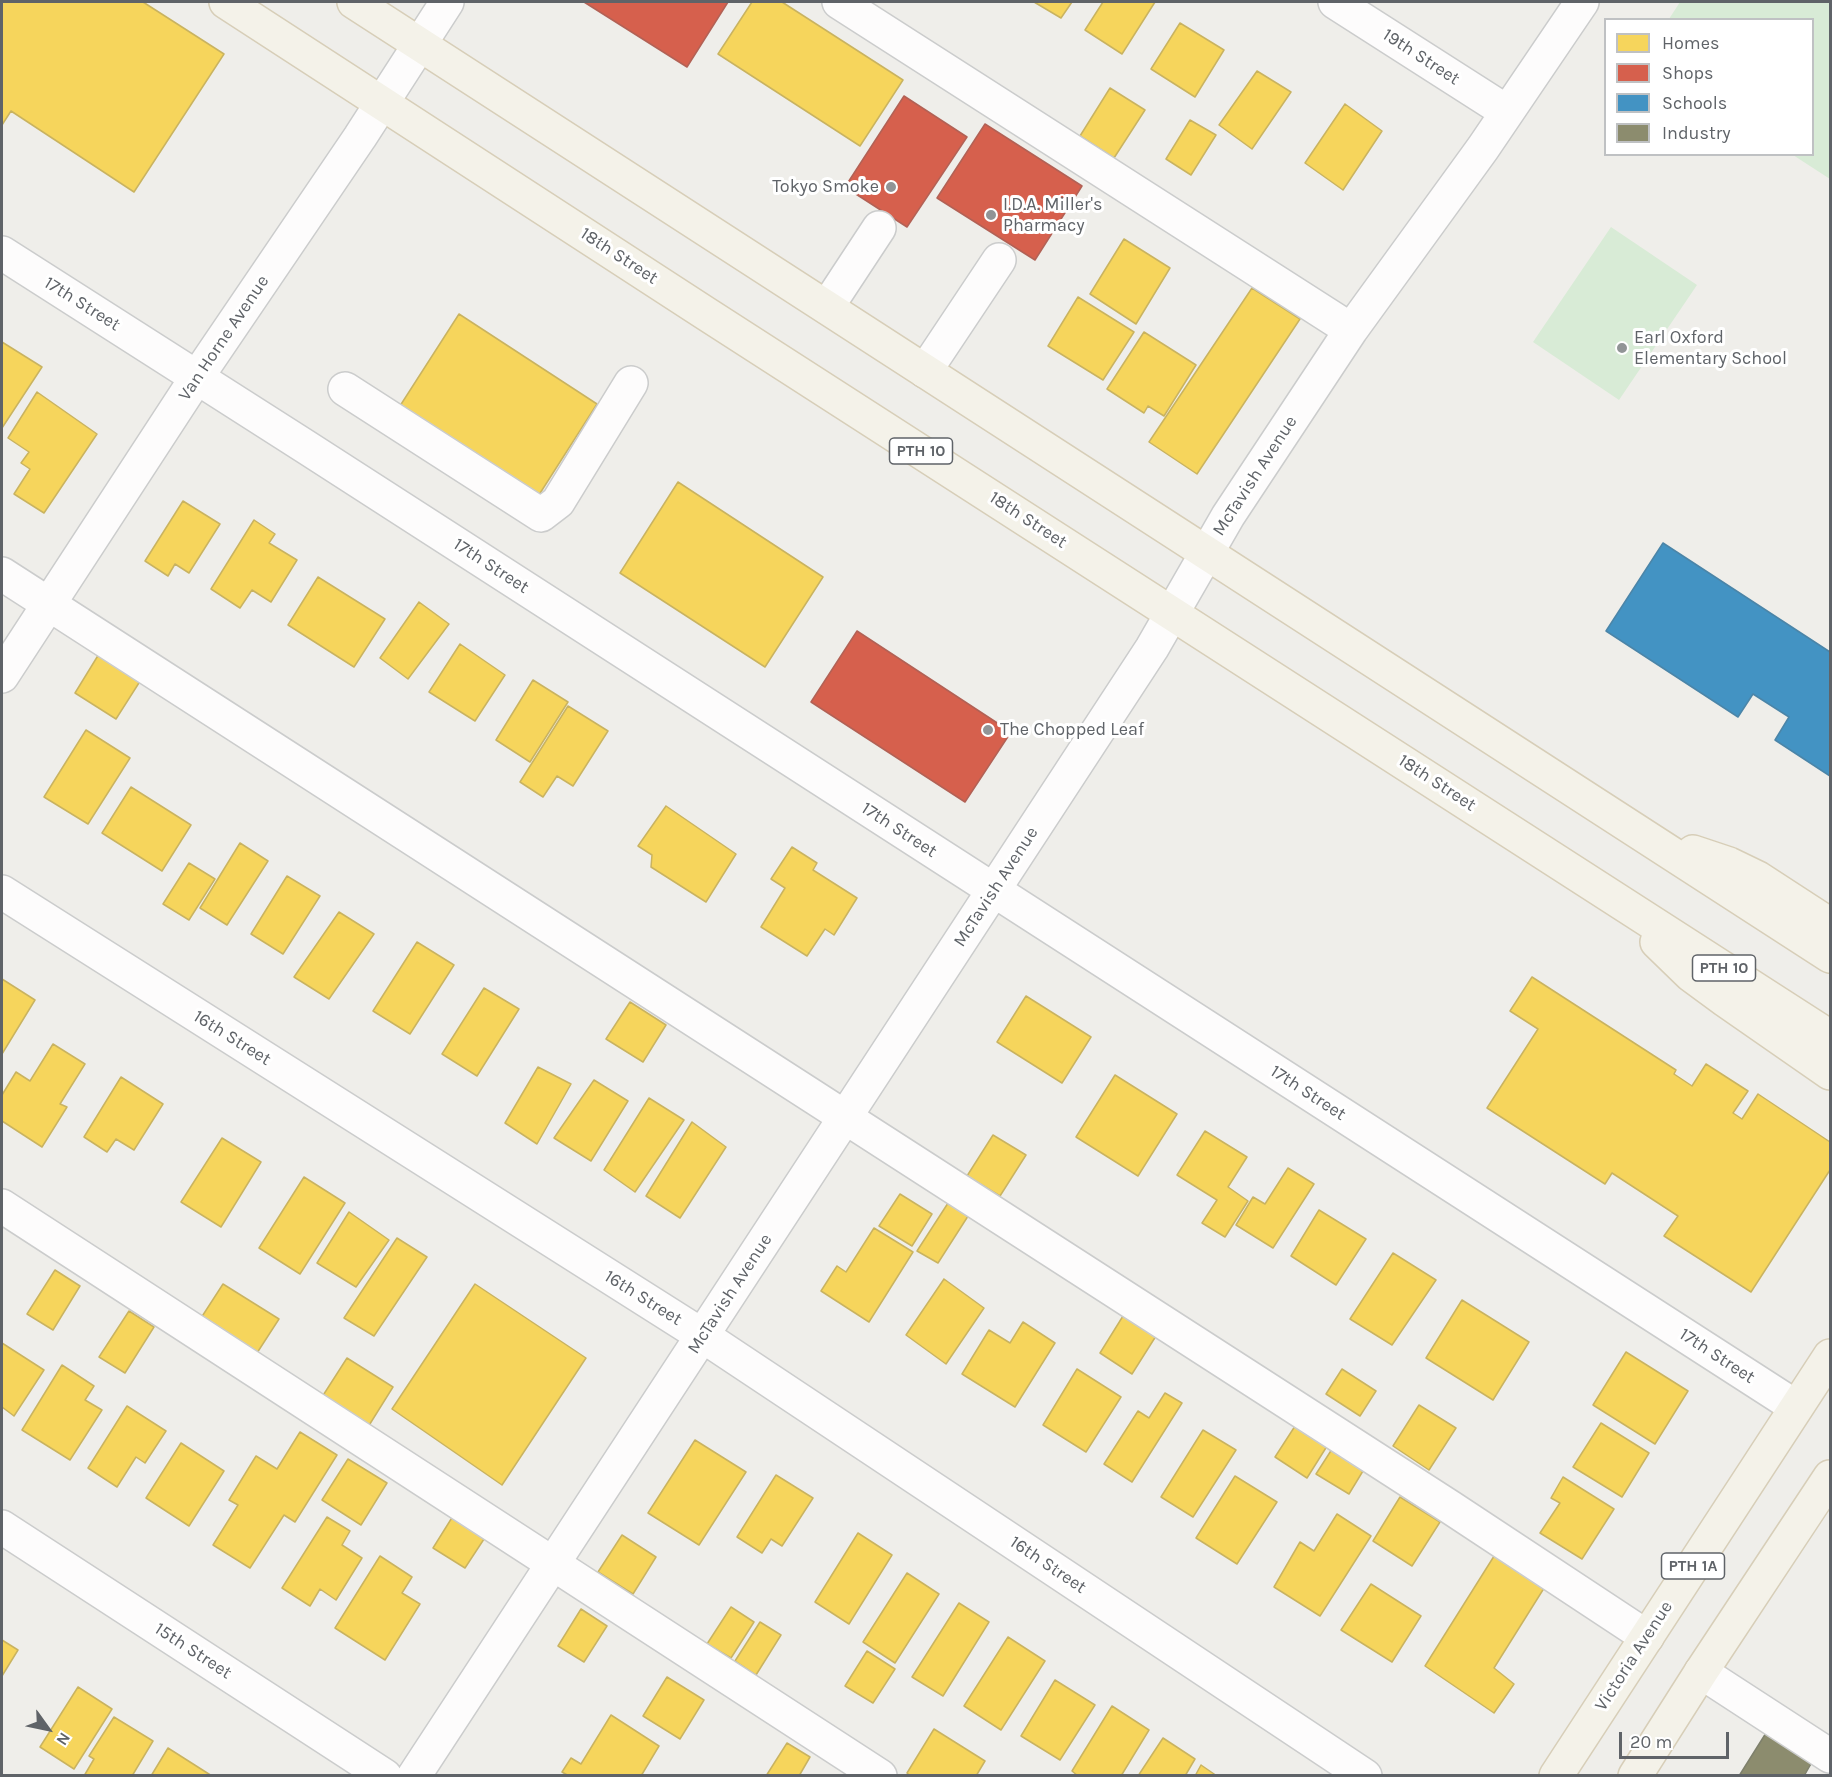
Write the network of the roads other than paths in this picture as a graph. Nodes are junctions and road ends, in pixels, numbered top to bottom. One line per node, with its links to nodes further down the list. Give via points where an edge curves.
1 (226, 2): 8 (main road, 18th Street / PTH 10)
2 (354, 2): 7 (main road)
3 (447, 2): 7 (street, Van Horne Avenue)
4 (839, 2): 14 (street)
5 (1335, 2): 9 (street, 19th Street)
6 (1582, 2): 9 (street, McTavish Avenue)
7 (418, 44): 8 (street, Van Horne Avenue); 13 (main road)
8 (381, 102): 16 (street, Van Horne Avenue); 22 (main road, 18th Street / PTH 10)
9 (1507, 112): 14 (street, McTavish Avenue)
10 (879, 228): 13 (street)
11 (2, 253): 16 (street, 17th Street)
12 (999, 260): 15 (street)
13 (826, 307): 15 (main road)
14 (1352, 330): 19 (street, McTavish Avenue)
15 (925, 371): 19 (main road)
16 (197, 377): 21 (street, Van Horne Avenue); 25 (street, 17th Street)
17 (631, 383): 18 (street, via 558,502 541,515)
18 (345, 389)
19 (1207, 552): 22 (street, McTavish Avenue); 24 (main road)
20 (2, 574): 21 (street)
21 (48, 604): 23 (street, Van Horne Avenue); 32 (street)
22 (1172, 612): 25 (street, McTavish Avenue); 27 (main road, 18th Street / PTH 10)
23 (2, 676)
24 (1655, 843): 28 (main road, via 1729,864); 29 (main road)
25 (994, 891): 32 (street, McTavish Avenue); 36 (street, 17th Street)
26 (2, 892): 34 (street, 16th Street)
27 (1618, 899): 30 (main road, 18th Street / PTH 10); 31 (main road, via 1691,975)
28 (1830, 926)
29 (1830, 956)
30 (1830, 1037)
31 (1830, 1072)
32 (845, 1118): 34 (street, McTavish Avenue); 42 (street)
33 (2, 1206): 41 (street)
34 (703, 1336): 41 (street, McTavish Avenue); 48 (street, 16th Street)
35 (1830, 1356): 36 (main road, Victoria Avenue / PTH 1A)
36 (1796, 1407): 42 (main road, Victoria Avenue / PTH 1A)
37 (1830, 1477): 40 (main road)
38 (1830, 1490): 40 (main road)
39 (2, 1527): 45 (street, 15th Street)
40 (1797, 1528): 43 (main road)
41 (553, 1563): 46 (street, McTavish Avenue); 47 (street)
42 (1647, 1637): 49 (main road, Victoria Avenue / PTH 1A)
43 (1701, 1672): 44 (street); 50 (main road)
44 (1830, 1756)
45 (385, 1776)
46 (414, 1776)
47 (880, 1776)
48 (1365, 1776)
49 (1556, 1776)
50 (1635, 1776)

